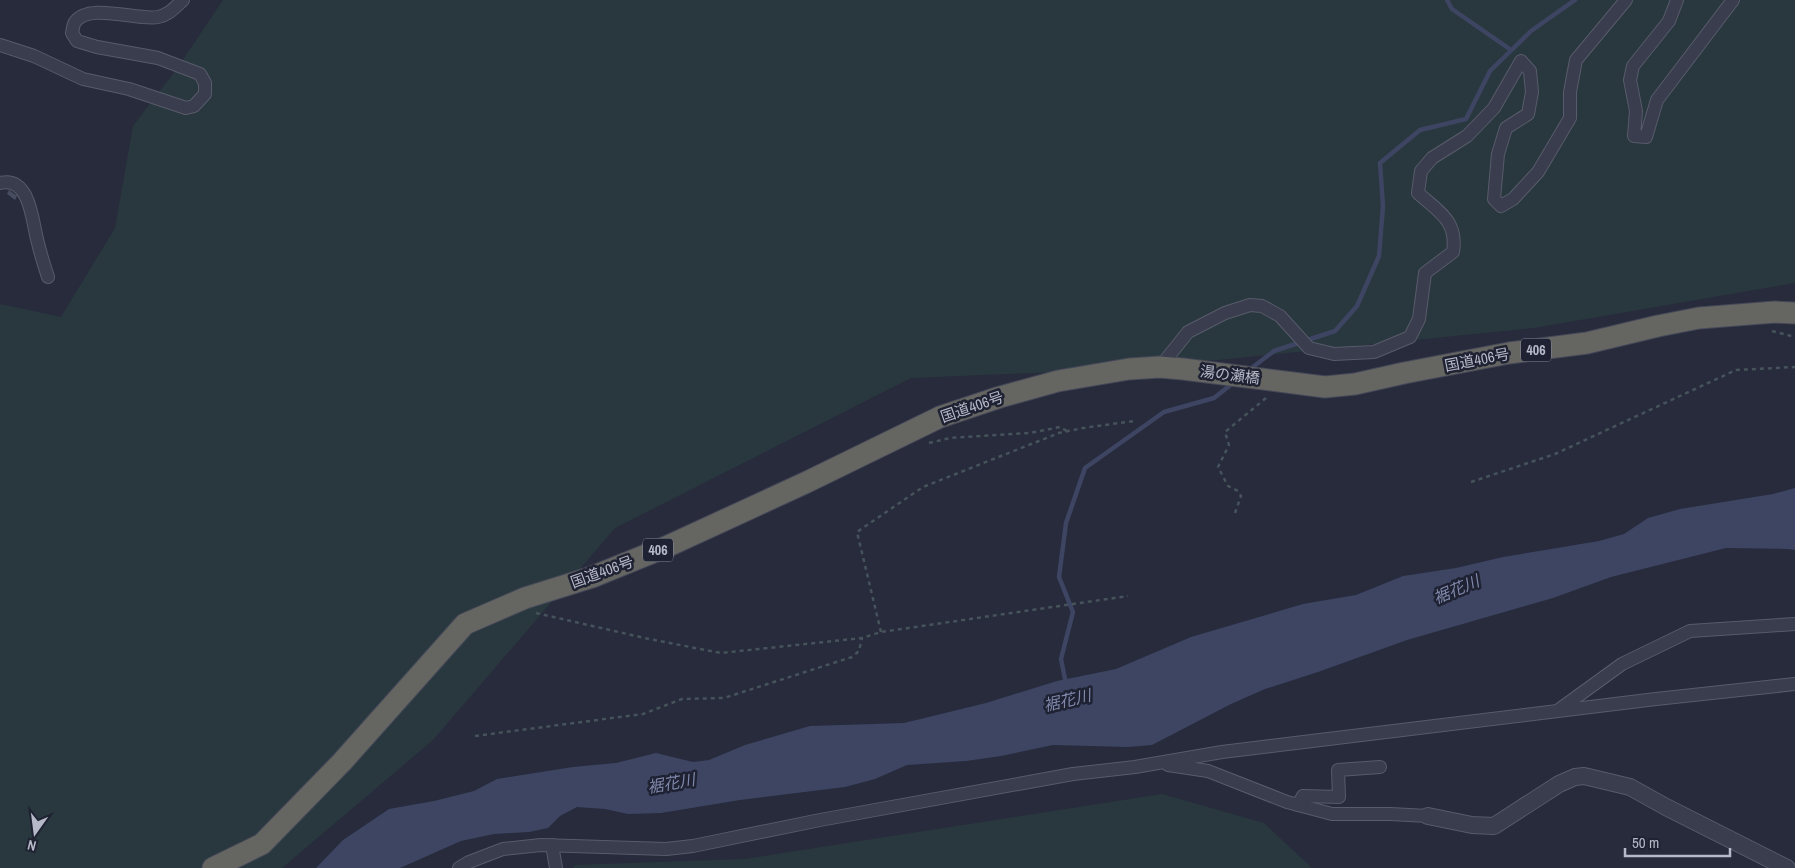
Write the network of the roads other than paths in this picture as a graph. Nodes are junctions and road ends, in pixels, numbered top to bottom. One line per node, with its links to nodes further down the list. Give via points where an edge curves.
1 (183, 0): 5 (street, via 169,13 156,18 97,12 80,17 74,23 72,33 77,41 158,58 200,74 205,83 205,94 194,106 186,108 129,89 83,79 34,56)
2 (1626, 0): 9 (street, via 1576,60 1570,92 1570,118 1538,172 1513,199 1501,206 1494,200 1498,154 1506,128 1528,114 1532,92 1530,70 1521,61 1494,108 1467,136 1432,158 1421,171 1418,193 1448,220 1455,238 1453,252 1425,272 1419,319 1410,337 1374,352 1334,354 1309,348 1280,316 1262,306 1250,305 1225,313 1188,332)
3 (1677, 0): 4 (street, via 1669,21 1633,66 1630,80 1636,111 1634,136 1646,137 1657,100)
4 (1733, 0)
5 (0, 45)
6 (0, 183): 7 (street, via 21,189 29,203)
7 (48, 277)
8 (1795, 314): 11 (highway, 国道406号 / 406, via 1775,312 1699,318 1587,343 1509,353 1355,384)
9 (1160, 367): 10 (highway, 国道406号 / 406); 21 (highway, 国道406号 / 406, via 1128,368 1058,381 940,418 666,547 592,577 525,598 465,624 342,762 262,844)
10 (1183, 369): 11 (highway, 湯の瀬橋 / 406)
11 (1276, 389)
12 (1795, 624): 14 (street, via 1690,631 1622,664)
13 (1795, 684): 14 (street)
14 (1558, 711): 15 (street, via 1245,749)
15 (1158, 763): 17 (street, via 1208,771); 19 (street, via 1073,774 693,846 666,849)
16 (1380, 767): 17 (street, via 1338,770 1339,797 1302,796)
17 (1298, 805): 18 (street, via 1332,814)
18 (1428, 816): 23 (street, via 1494,826 1559,784 1575,776 1584,776 1630,787)
19 (552, 846): 20 (street, via 503,849); 22 (street)
20 (467, 866)
21 (213, 868)
22 (556, 868)
23 (1787, 868)

